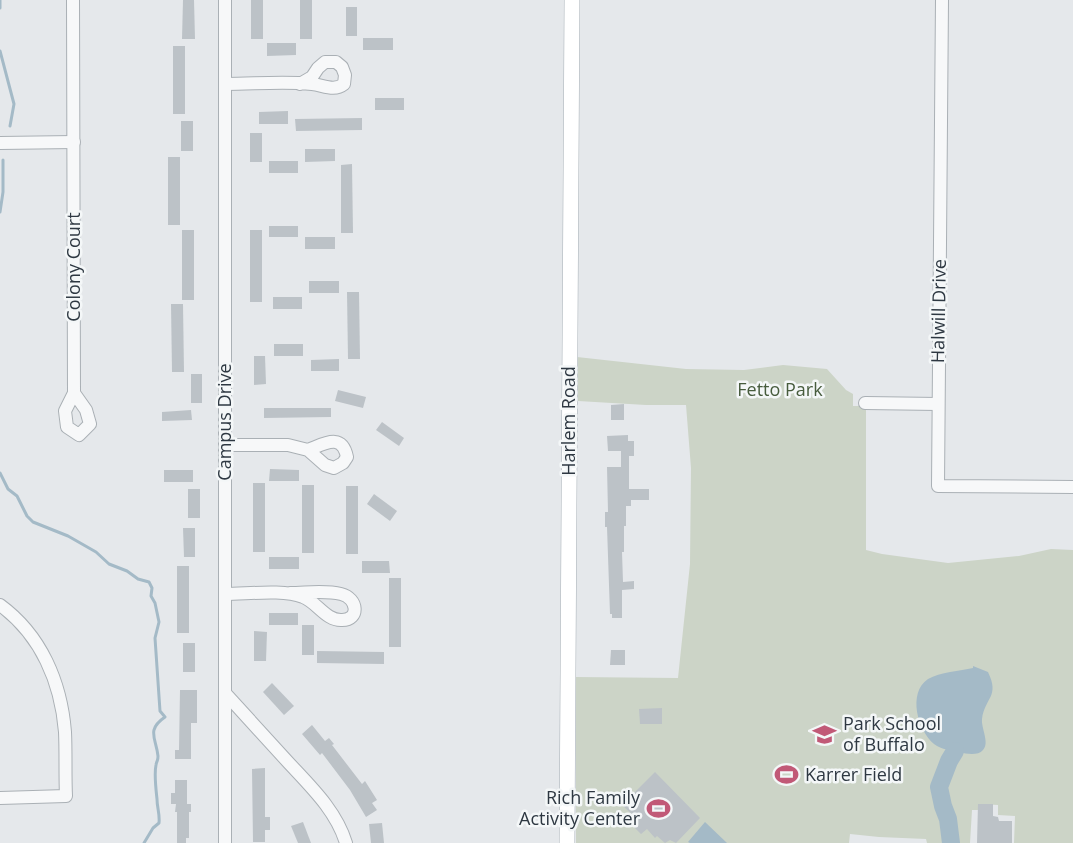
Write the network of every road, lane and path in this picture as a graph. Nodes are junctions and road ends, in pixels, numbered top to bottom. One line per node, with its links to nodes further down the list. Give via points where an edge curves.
1 (73, 0): 7 (street, Colony Court)
2 (225, 0): 5 (street, Campus Drive)
3 (572, 0): 22 (main road, Harlem Road)
4 (942, 0): 11 (street, Halwill Drive)
5 (226, 84): 6 (street); 12 (street, Campus Drive)
6 (300, 84)
7 (74, 142): 8 (street); 9 (street, Colony Court)
8 (0, 143)
9 (74, 393)
10 (865, 403): 11 (street)
11 (939, 404): 14 (street, Halwill Drive, via 938,486)
12 (225, 445): 13 (street, via 288,445); 16 (street, Campus Drive)
13 (308, 450)
14 (1073, 487)
15 (290, 593): 15 (street, via 306,598 337,620 345,621 354,614 354,602 341,594); 16 (street)
16 (225, 594): 18 (street, Campus Drive)
17 (0, 604): 19 (street, via 41,649 58,687 65,733 66,796)
18 (225, 693): 20 (street, Campus Drive); 21 (street, via 318,795 342,829)
19 (0, 798)
20 (225, 843)
21 (346, 843)
22 (567, 843)

